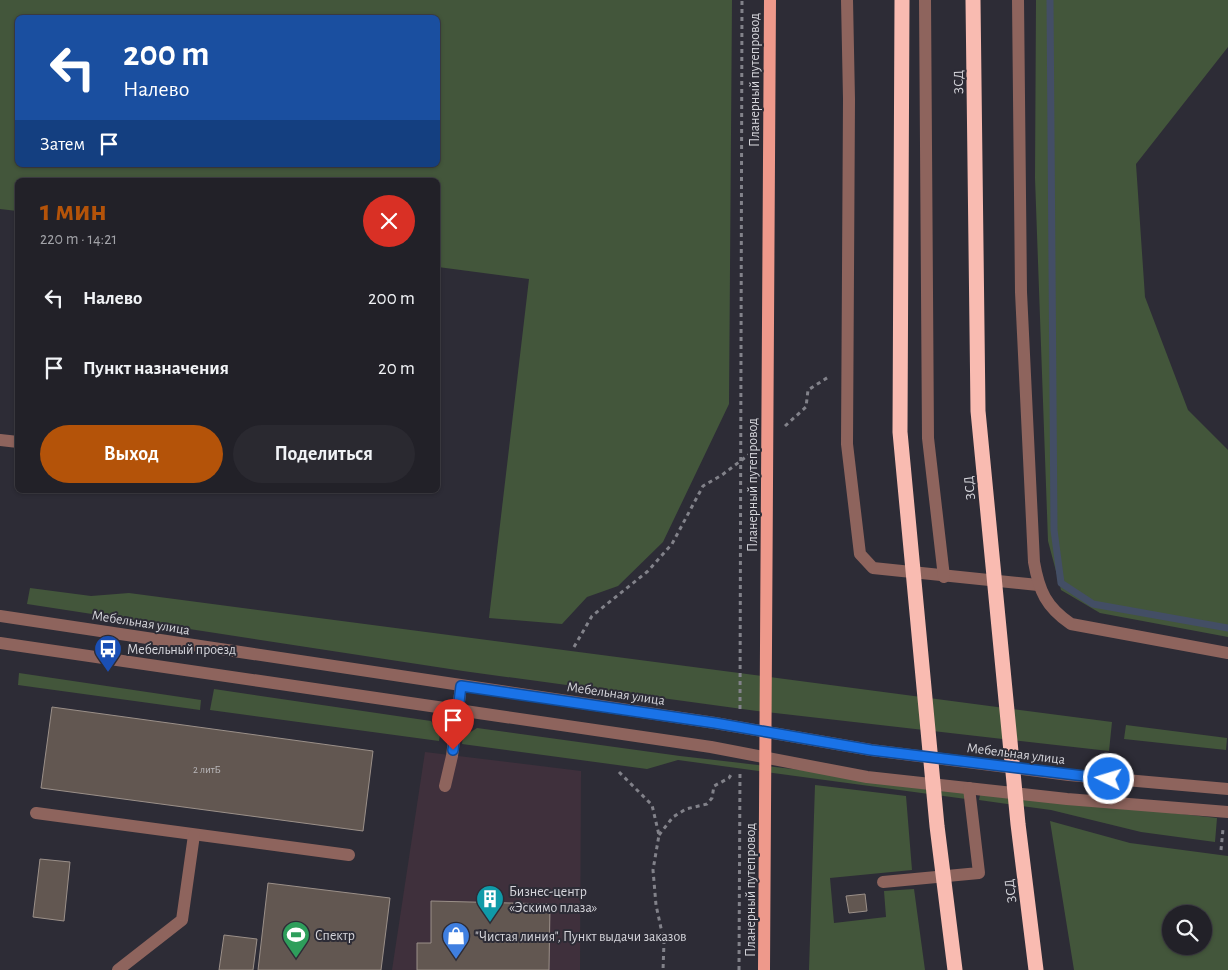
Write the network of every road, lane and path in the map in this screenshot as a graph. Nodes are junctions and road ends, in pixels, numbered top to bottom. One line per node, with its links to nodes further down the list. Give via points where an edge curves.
1 (742, 0): 21 (path)
2 (770, 0): 38 (main road, Планерный путепровод)
3 (847, 0): 8 (street, via 850,99)
4 (902, 0): 39 (highway, via 900,432 937,826)
5 (925, 0): 13 (street, via 928,438)
6 (973, 0): 40 (highway, ЗСД, via 978,411 1018,824)
7 (1018, 0): 14 (street, via 1021,292 1034,562)
8 (848, 355): 9 (path, via 841,367 808,390 806,406); 13 (street, via 847,444 860,554 873,568)
9 (781, 429)
10 (0, 440): 11 (street)
11 (15, 442)
12 (752, 452): 17 (path, via 703,486 672,544 648,571 592,616)
13 (944, 577): 14 (street)
14 (1038, 585): 18 (street, via 1054,612 1071,624)
15 (0, 616): 19 (street, Мебельная улица)
16 (0, 643): 20 (street)
17 (574, 647)
18 (1228, 653)
19 (461, 686): 20 (street); 27 (street, Мебельная улица, via 715,723 871,750 1069,775)
20 (458, 710): 25 (street); 26 (street, via 711,747 866,776)
21 (740, 719)
22 (740, 768): 35 (path)
23 (619, 772): 31 (path, via 652,805)
24 (732, 773): 31 (path, via 714,786 707,804 686,809 673,817)
25 (445, 786)
26 (970, 788): 29 (street); 34 (street, via 979,872)
27 (1228, 789)
28 (36, 814): 30 (street)
29 (1226, 817): 32 (path)
30 (194, 835): 33 (street); 36 (street, via 182,920)
31 (659, 836): 37 (path, via 653,870 664,942)
32 (1221, 850)
33 (349, 855)
34 (883, 882)
35 (739, 969)
36 (118, 970)
37 (663, 970)
38 (764, 970)
39 (955, 970)
40 (1036, 970)

